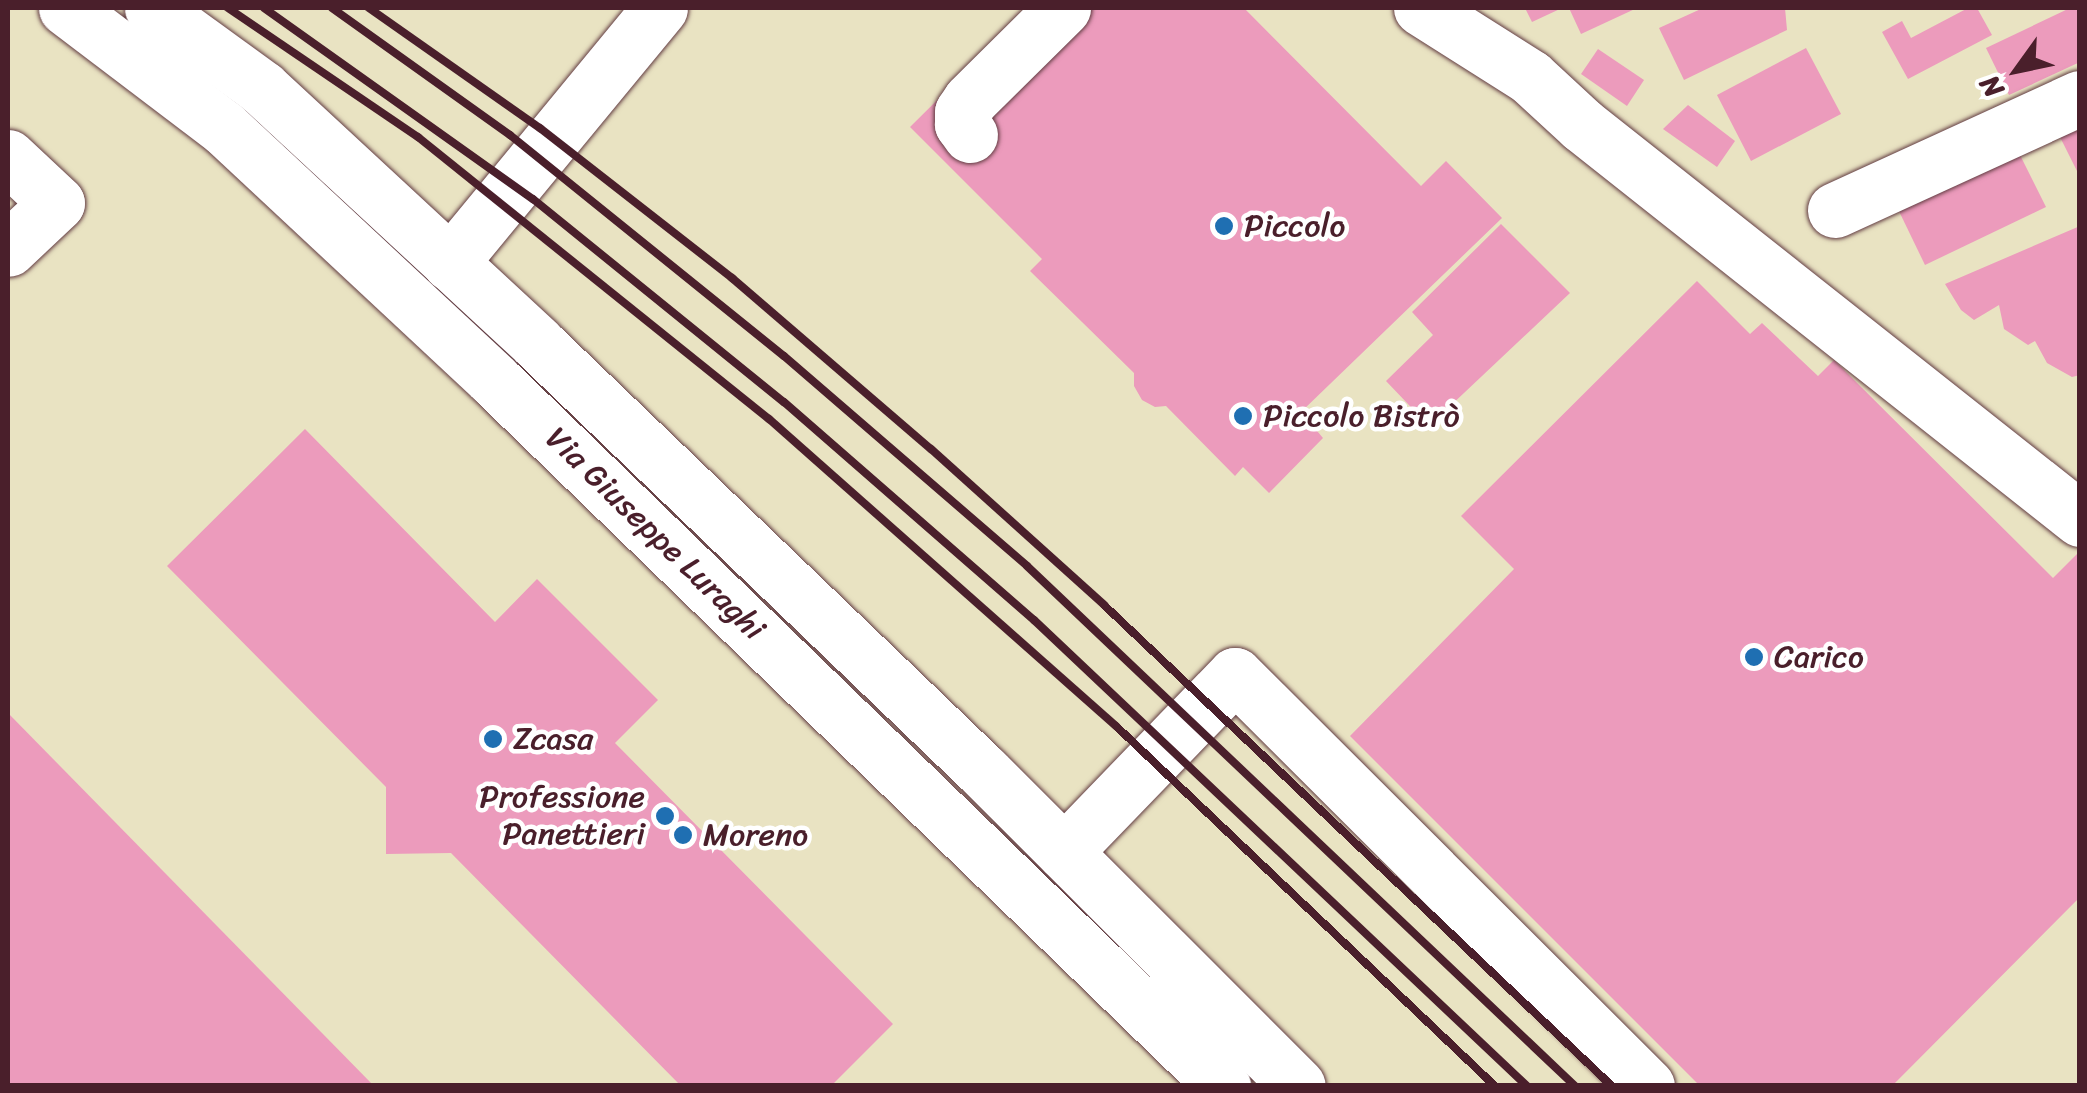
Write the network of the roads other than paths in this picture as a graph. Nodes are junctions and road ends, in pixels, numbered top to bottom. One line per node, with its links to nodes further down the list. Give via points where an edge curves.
1 (66, 8): 14 (street, Via Giuseppe Luraghi, via 224,128)
2 (152, 8): 11 (street, Via Giuseppe Luraghi, via 262,88)
3 (660, 8): 11 (street)
4 (1064, 8): 7 (street, via 970,100 962,112)
5 (1420, 8): 12 (street, via 1530,77)
6 (2080, 98): 9 (street)
7 (970, 135)
8 (8, 157): 10 (street, via 56,203)
9 (1836, 210)
10 (8, 249)
11 (450, 263): 13 (street, Via Giuseppe Luraghi)
12 (2080, 519)
13 (1064, 852): 15 (street, Via Giuseppe Luraghi); 16 (street, via 1236,675)
14 (1223, 1086)
15 (1298, 1086)
16 (1647, 1086)

